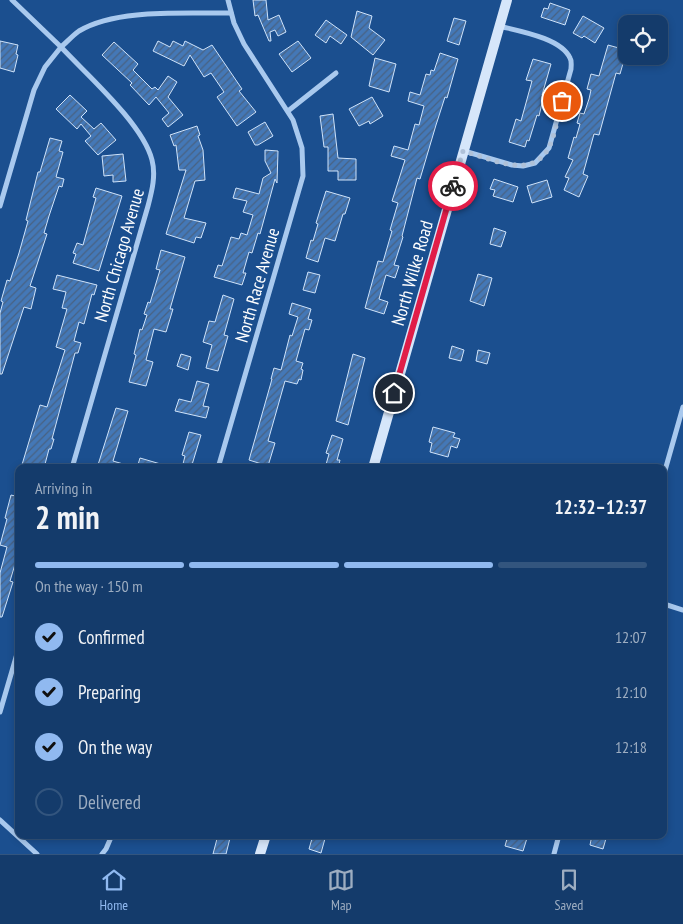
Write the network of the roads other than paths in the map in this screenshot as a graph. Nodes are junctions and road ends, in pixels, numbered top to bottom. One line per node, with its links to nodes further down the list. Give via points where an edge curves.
1 (12, 0): 6 (street, North Chicago Avenue)
2 (228, 0): 4 (street)
3 (506, 0): 5 (street, North Wilke Road)
4 (231, 13): 6 (street, via 129,15 80,30); 8 (street, North Race Avenue, via 244,44)
5 (499, 26): 9 (street, North Wilke Road); 9 (street, via 555,43 571,59 571,70 549,148 535,163 523,166)
6 (61, 47): 10 (street, via 45,67 34,90); 12 (street, North Chicago Avenue, via 130,120 145,143 153,170 148,206)
7 (336, 73): 8 (street)
8 (288, 111): 13 (street, North Race Avenue, via 299,138 303,176)
9 (463, 151): 14 (street, North Wilke Road)
10 (0, 206)
11 (683, 407): 15 (street)
12 (73, 464)
13 (219, 464)
14 (374, 464)
15 (667, 464)
16 (667, 605): 17 (street)
17 (683, 610)
18 (15, 659): 19 (street)
19 (2, 696): 20 (street)
20 (0, 712)
21 (0, 820): 22 (street)
22 (15, 834)
23 (21, 839): 27 (street)
24 (110, 839): 28 (street)
25 (265, 839): 29 (street)
26 (558, 839): 30 (street)
27 (37, 854)
28 (102, 854)
29 (260, 854)
30 (554, 854)

